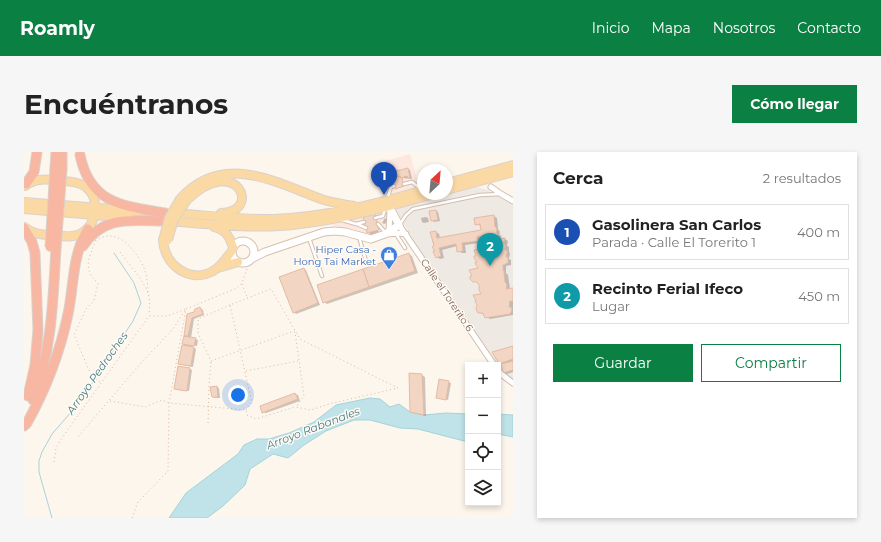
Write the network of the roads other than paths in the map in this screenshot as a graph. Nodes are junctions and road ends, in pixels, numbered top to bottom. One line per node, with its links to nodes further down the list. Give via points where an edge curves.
1 (37, 152): 12 (highway, via 34,172)
2 (56, 152): 6 (highway)
3 (62, 152): 6 (highway)
4 (80, 153): 16 (highway, via 81,172); 29 (highway, via 86,174 104,196 122,205)
5 (513, 165): 9 (main road)
6 (58, 168): 44 (highway, bridge)
7 (513, 172): 10 (main road)
8 (513, 176): 10 (main road)
9 (453, 182)
10 (491, 183): 15 (main road); 18 (street)
11 (404, 184): 14 (lane, via 412,182)
12 (25, 186): 16 (main road, via 47,179 75,182)
13 (394, 186): 23 (lane, via 391,187)
14 (417, 186)
15 (453, 189)
16 (89, 192): 26 (main road, via 103,204); 27 (main road)
17 (417, 193): 23 (main road)
18 (501, 194): 21 (street); 35 (lane, via 480,195 413,209)
19 (417, 198): 23 (main road)
20 (184, 200): 24 (main road, via 192,188 203,180 217,174 247,172 324,200); 32 (main road, via 218,181 229,181 236,185 242,198 238,207 232,212 218,213); 53 (main road, bridge, via 165,240 168,256 179,270 191,275 206,274)
21 (513, 201)
22 (24, 202): 27 (main road)
23 (388, 205): 24 (main road); 28 (lane); 30 (main road); 35 (street); 39 (street)
24 (357, 207): 32 (main road, via 328,214 273,219)
25 (24, 209): 27 (main road)
26 (123, 210): 27 (main road); 29 (main road)
27 (95, 211): 29 (main road); 37 (main road)
28 (383, 216): 31 (lane); 39 (lane, via 377,224)
29 (163, 217): 32 (main road); 49 (highway, via 108,224 91,235)
30 (336, 218): 32 (main road, via 277,226); 34 (lane)
31 (376, 218)
32 (205, 220): 46 (main road, via 225,231)
33 (364, 222): 34 (lane)
34 (356, 224): 38 (lane)
35 (399, 225): 39 (street); 40 (street, Calle el Torerito 6)
36 (24, 227): 37 (main road, via 38,234 66,236 79,234); 50 (highway, via 32,242)
37 (88, 228): 49 (highway, via 80,242)
38 (366, 228)
39 (391, 233): 40 (street); 41 (street, via 371,239); 45 (lane)
40 (406, 234): 55 (street, Calle el Torerito 6)
41 (358, 235): 43 (street, via 335,231); 51 (lane)
42 (24, 237): 50 (highway)
43 (308, 237): 48 (street); 54 (lane)
44 (53, 247): 58 (highway, via 44,336 36,373); 59 (highway, via 53,312 49,343 37,390)
45 (405, 248)
46 (233, 249): 47 (street, via 238,242 245,241); 52 (street, via 233,257); 53 (main road)
47 (254, 249): 48 (street); 52 (street)
48 (265, 252): 52 (street)
49 (77, 257): 60 (highway, via 70,305 58,353 42,395)
50 (35, 260): 58 (highway, via 37,345)
51 (366, 261)
52 (246, 263): 53 (main road)
53 (217, 268)
54 (322, 276)
55 (492, 362)
56 (501, 374): 57 (street)
57 (513, 383)
58 (26, 400)
59 (24, 422)
60 (24, 426)

